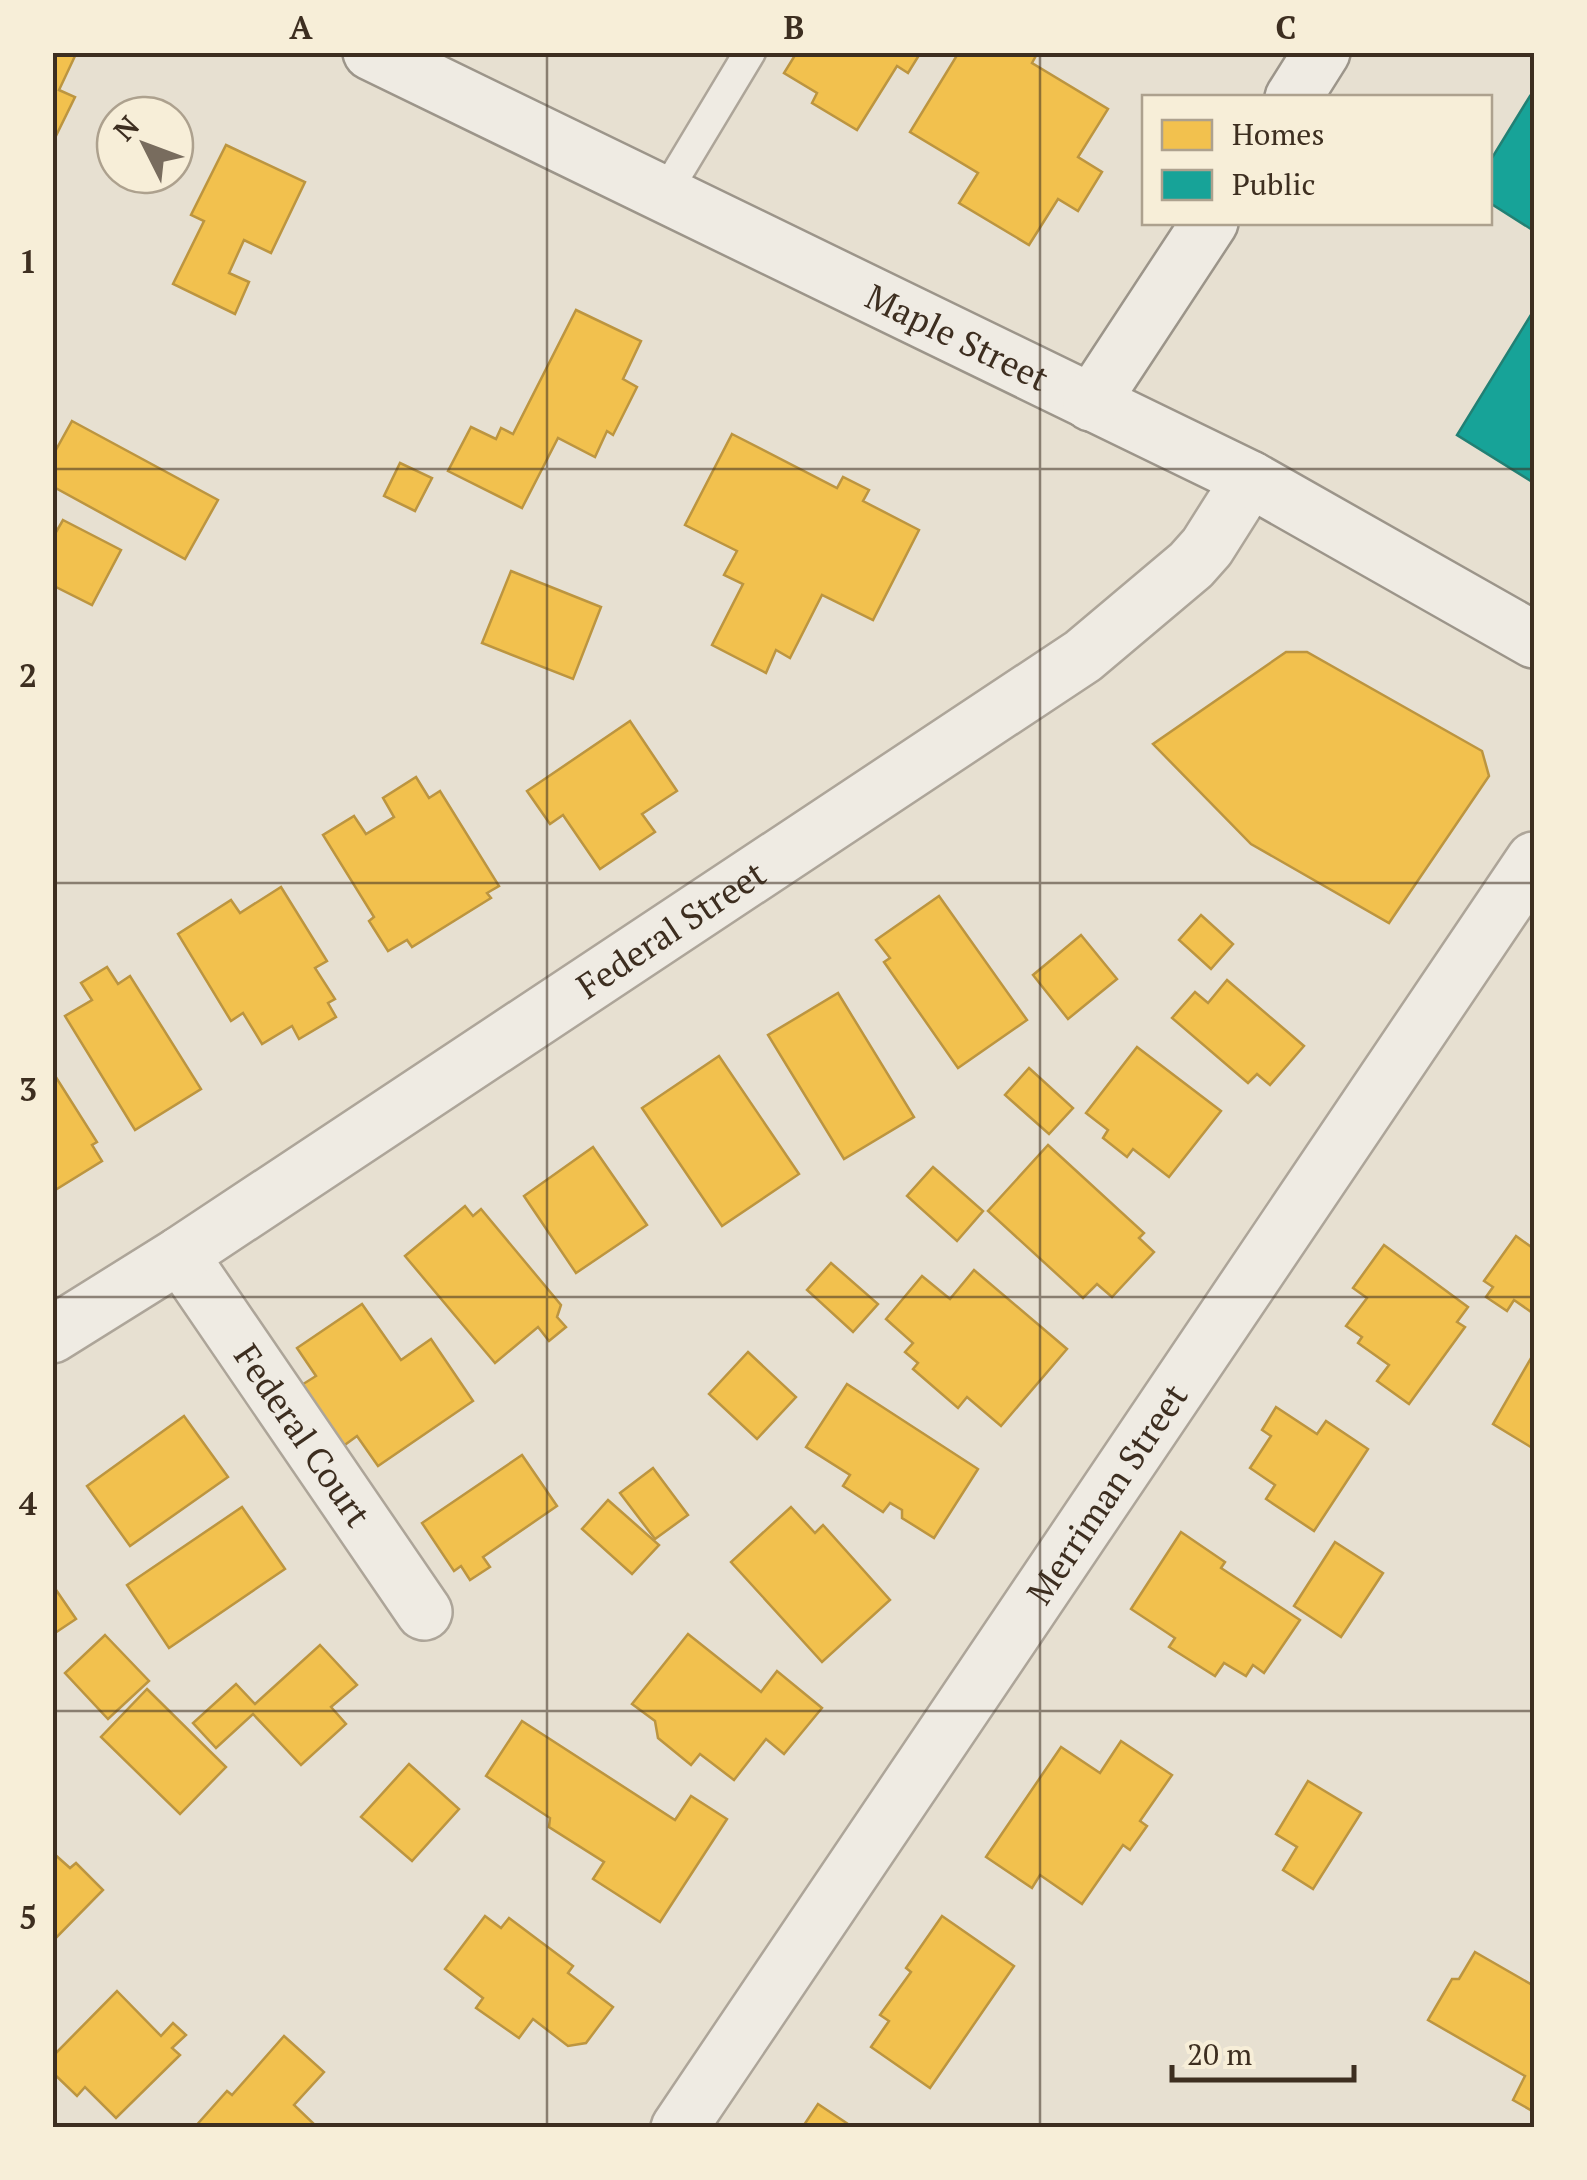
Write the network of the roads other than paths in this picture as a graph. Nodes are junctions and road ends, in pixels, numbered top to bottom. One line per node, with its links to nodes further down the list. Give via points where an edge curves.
1 (371, 52): 5 (street, Maple Street)
2 (750, 52): 5 (lane)
3 (1322, 52): 4 (street)
4 (1295, 95)
5 (664, 195): 7 (street, Maple Street)
6 (1208, 225): 7 (street)
7 (1091, 402): 8 (street, Maple Street)
8 (1250, 479): 9 (street, Maple Street); 11 (street, Federal Street, via 1191,564 1083,656)
9 (1534, 640)
10 (1534, 860): 14 (street, Merriman Street)
11 (180, 1255): 12 (street, Federal Street); 13 (street, Federal Court)
12 (52, 1335)
13 (424, 1612)
14 (679, 2128)

